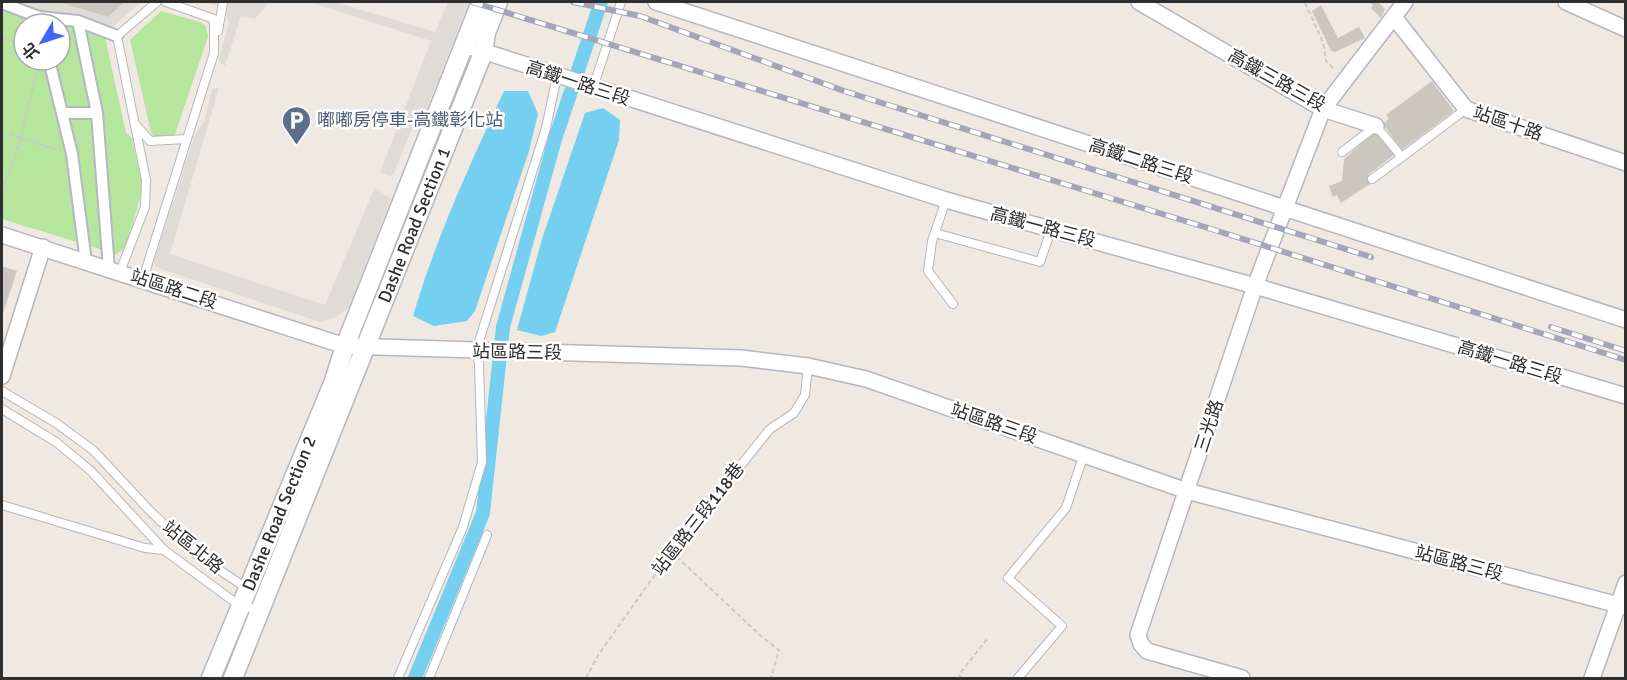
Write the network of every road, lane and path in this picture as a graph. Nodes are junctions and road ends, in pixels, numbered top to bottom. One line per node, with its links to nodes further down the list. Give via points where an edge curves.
1 (157, 2): 18 (lane)
2 (166, 2): 20 (lane, via 214,19)
3 (223, 2): 20 (lane)
4 (481, 2): 19 (street, Dashe Road Section 1)
5 (498, 2): 21 (street, Dashe Road Section 1)
6 (621, 2): 26 (lane)
7 (656, 2): 43 (street, 高鐵二路三段)
8 (1139, 2): 27 (street, 高鐵三路三段)
9 (1405, 2): 14 (street, 三光路)
10 (1569, 2): 17 (street)
11 (2, 3): 13 (street)
12 (1305, 3): 25 (path, via 1323,42 1326,61)
13 (21, 12)
14 (1394, 18): 25 (street, 三光路); 28 (street, 站區十路)
15 (72, 21): 16 (street)
16 (78, 21): 18 (street); 30 (street)
17 (1626, 29)
18 (117, 36): 31 (lane)
19 (464, 45): 21 (street, 高鐵一路三段); 54 (street, Dashe Road Section 1)
20 (214, 53): 35 (lane)
21 (483, 53): 24 (street, 高鐵一路三段); 55 (street, Dashe Road Section 1)
22 (37, 72): 34 (path)
23 (52, 72): 29 (street)
24 (557, 76): 26 (street, 高鐵一路三段); 56 (lane, via 546,128)
25 (1346, 80): 27 (street, 三光路)
26 (593, 88): 42 (street, 高鐵一路三段)
27 (1323, 109): 32 (street, 高鐵三路三段); 43 (street, 三光路)
28 (1467, 109): 38 (lane); 39 (street, 站區十路)
29 (62, 113): 30 (street); 37 (street)
30 (97, 113): 49 (street)
31 (135, 123): 35 (lane, via 150,141); 49 (lane, via 146,180 145,207)
32 (1376, 126): 36 (lane); 38 (lane)
33 (2, 132): 34 (path)
34 (21, 139): 37 (path); 41 (path)
35 (185, 139): 50 (lane)
36 (1342, 152)
37 (72, 154): 48 (street)
38 (1402, 157): 40 (lane)
39 (1626, 163)
40 (1372, 179)
41 (2, 192)
42 (946, 200): 44 (street, 高鐵一路三段); 45 (lane)
43 (1283, 208): 51 (street, 三光路); 53 (street, 高鐵二路三段)
44 (1051, 230): 45 (lane, via 1040,262); 51 (street, 高鐵一路三段)
45 (935, 233): 52 (lane, via 928,271)
46 (2, 235): 47 (street, 站區路二段)
47 (43, 247): 48 (street, 站區路二段); 58 (street)
48 (86, 262): 49 (street, 站區路二段)
49 (114, 271): 50 (street, 站區路二段)
50 (143, 279): 54 (street, 站區路二段)
51 (1255, 286): 60 (street, 高鐵一路三段); 63 (street, 三光路)
52 (953, 304)
53 (1626, 320)
54 (345, 346): 55 (street, 站區路三段); 69 (street, Dashe Road Section 2)
55 (365, 348): 56 (street, 站區路三段); 72 (street, Dashe Road Section 2)
56 (476, 351): 57 (street, 站區路三段, via 741,358); 76 (lane, via 482,462 463,527)
57 (808, 366): 62 (street, 站區路三段, via 866,379); 67 (lane, 站區路三段118巷, via 806,395 794,413 770,429)
58 (2, 376)
59 (2, 391): 69 (lane, 站區北路, via 93,450 197,555)
60 (1626, 396)
61 (2, 409): 66 (lane, 站區北路, via 56,442 91,471)
62 (1084, 454): 63 (street, 站區路三段); 81 (lane, via 1066,508 1008,579 1062,626)
63 (1187, 491): 71 (street, 站區路三段); 82 (street, 三光路, via 1138,635 1140,644 1147,651)
64 (2, 505): 66 (lane, via 145,548)
65 (487, 535): 77 (lane)
66 (164, 550): 70 (lane, 站區北路)
67 (671, 552): 78 (path, 站區路三段118巷); 79 (path, via 779,650)
68 (1626, 583): 71 (street)
69 (247, 588): 70 (street, Dashe Road Section 2); 72 (lane, 站區北路)
70 (240, 606): 72 (lane, 站區北路); 74 (street, Dashe Road Section 2)
71 (1622, 606): 83 (street)
72 (263, 610): 75 (street, Dashe Road Section 2)
73 (987, 639): 80 (path, via 959,675)
74 (211, 678)
75 (233, 678)
76 (398, 678)
77 (429, 678)
78 (586, 678)
79 (771, 678)
80 (962, 678)
81 (1018, 678)
82 (1242, 678)
83 (1592, 678)

